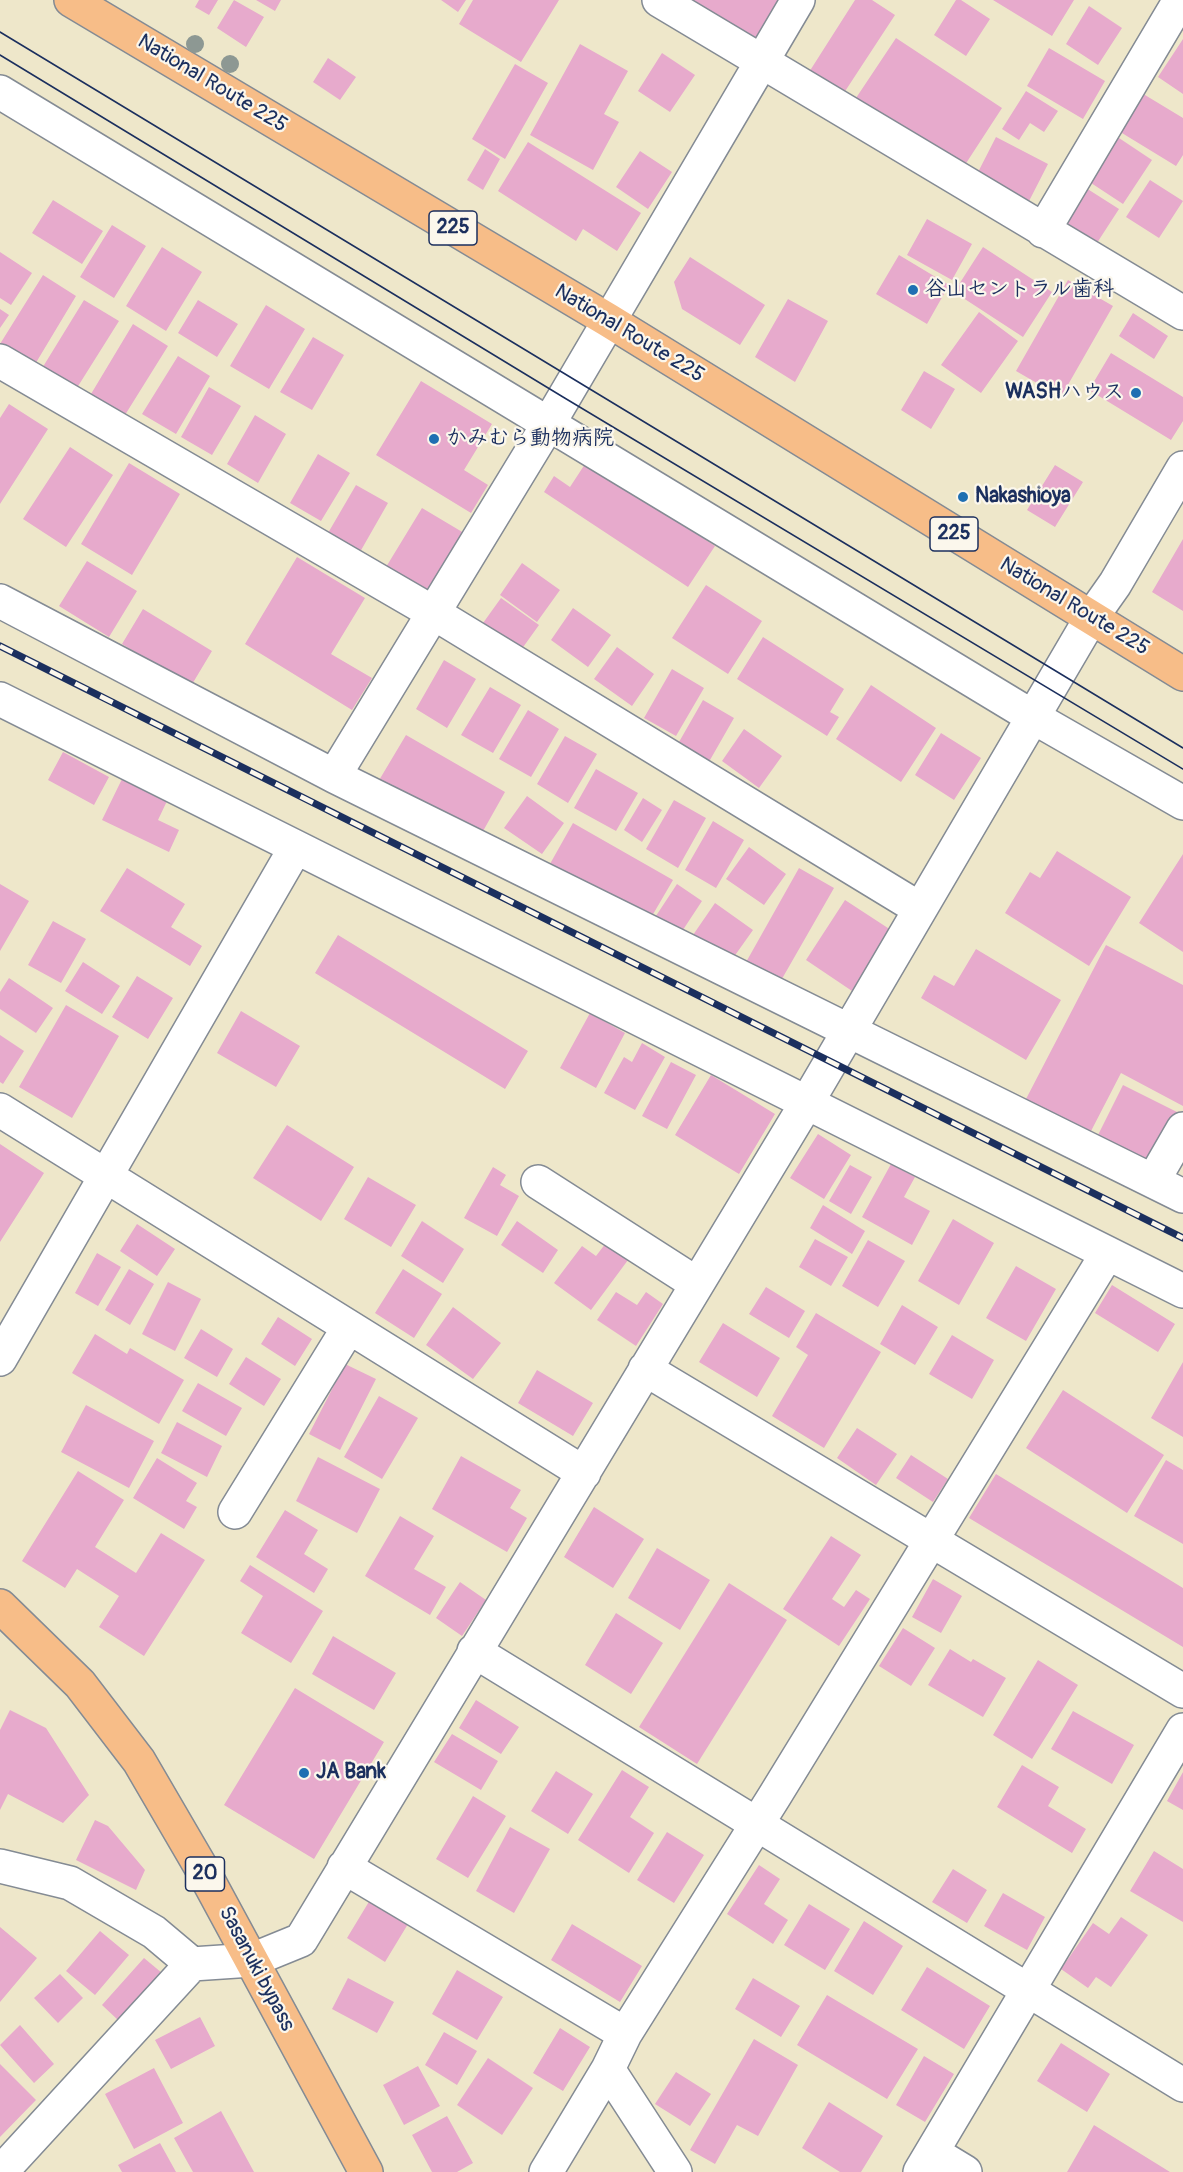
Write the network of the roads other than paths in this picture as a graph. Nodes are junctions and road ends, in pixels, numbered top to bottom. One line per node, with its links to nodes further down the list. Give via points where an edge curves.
1 (659, 0): 5 (street)
2 (798, 0): 5 (street)
3 (1180, 0): 7 (street)
4 (79, 2): 9 (main road, National Route 225 / 225)
5 (762, 60): 7 (street); 9 (street)
6 (4, 102): 11 (street)
7 (1043, 231): 8 (street)
8 (1183, 313)
9 (608, 320): 11 (street); 15 (main road, National Route 225 / 225)
10 (0, 361): 14 (street)
11 (549, 423): 14 (street); 18 (street)
12 (1183, 468): 15 (street)
13 (0, 601): 19 (street)
14 (432, 612): 19 (street); 22 (street)
15 (1091, 618): 16 (main road, National Route 225 / 225); 18 (street)
16 (1183, 674)
17 (0, 699): 21 (street)
18 (1033, 717): 20 (street); 22 (street)
19 (334, 776): 23 (street)
20 (1183, 803)
21 (296, 847): 24 (street); 27 (street)
22 (920, 909): 23 (street)
23 (848, 1031): 24 (street); 28 (street)
24 (806, 1104): 31 (street); 32 (street)
25 (0, 1110): 27 (street)
26 (1183, 1129): 28 (street)
27 (107, 1176): 34 (street); 35 (street)
28 (1153, 1181): 30 (street)
29 (538, 1182): 32 (street)
30 (1183, 1196)
31 (1107, 1254): 33 (street); 39 (street)
32 (697, 1284): 36 (street)
33 (1183, 1291)
34 (349, 1327): 37 (street); 38 (street)
35 (0, 1359)
36 (645, 1369): 37 (street); 39 (street)
37 (584, 1473): 41 (street)
38 (235, 1512)
39 (931, 1540): 42 (street); 44 (street)
40 (0, 1606): 47 (main road, Sasanuki bypass / 20, via 80,1684 140,1761)
41 (474, 1651): 44 (street); 46 (street)
42 (1183, 1692)
43 (1183, 1730): 49 (street)
44 (756, 1826): 49 (street); 50 (street)
45 (0, 1866): 48 (street, via 70,1883 154,1932)
46 (344, 1867): 47 (street, via 301,1940); 50 (street)
47 (252, 1960): 48 (street); 55 (main road, Sasanuki bypass / 20)
48 (192, 1964): 54 (street)
49 (1029, 1991): 52 (street); 53 (street)
50 (625, 2034): 51 (street)
51 (608, 2069): 56 (street); 57 (street)
52 (1183, 2085)
53 (926, 2162): 58 (street)
54 (1, 2172)
55 (366, 2172)
56 (546, 2172)
57 (675, 2172)
58 (965, 2172)

